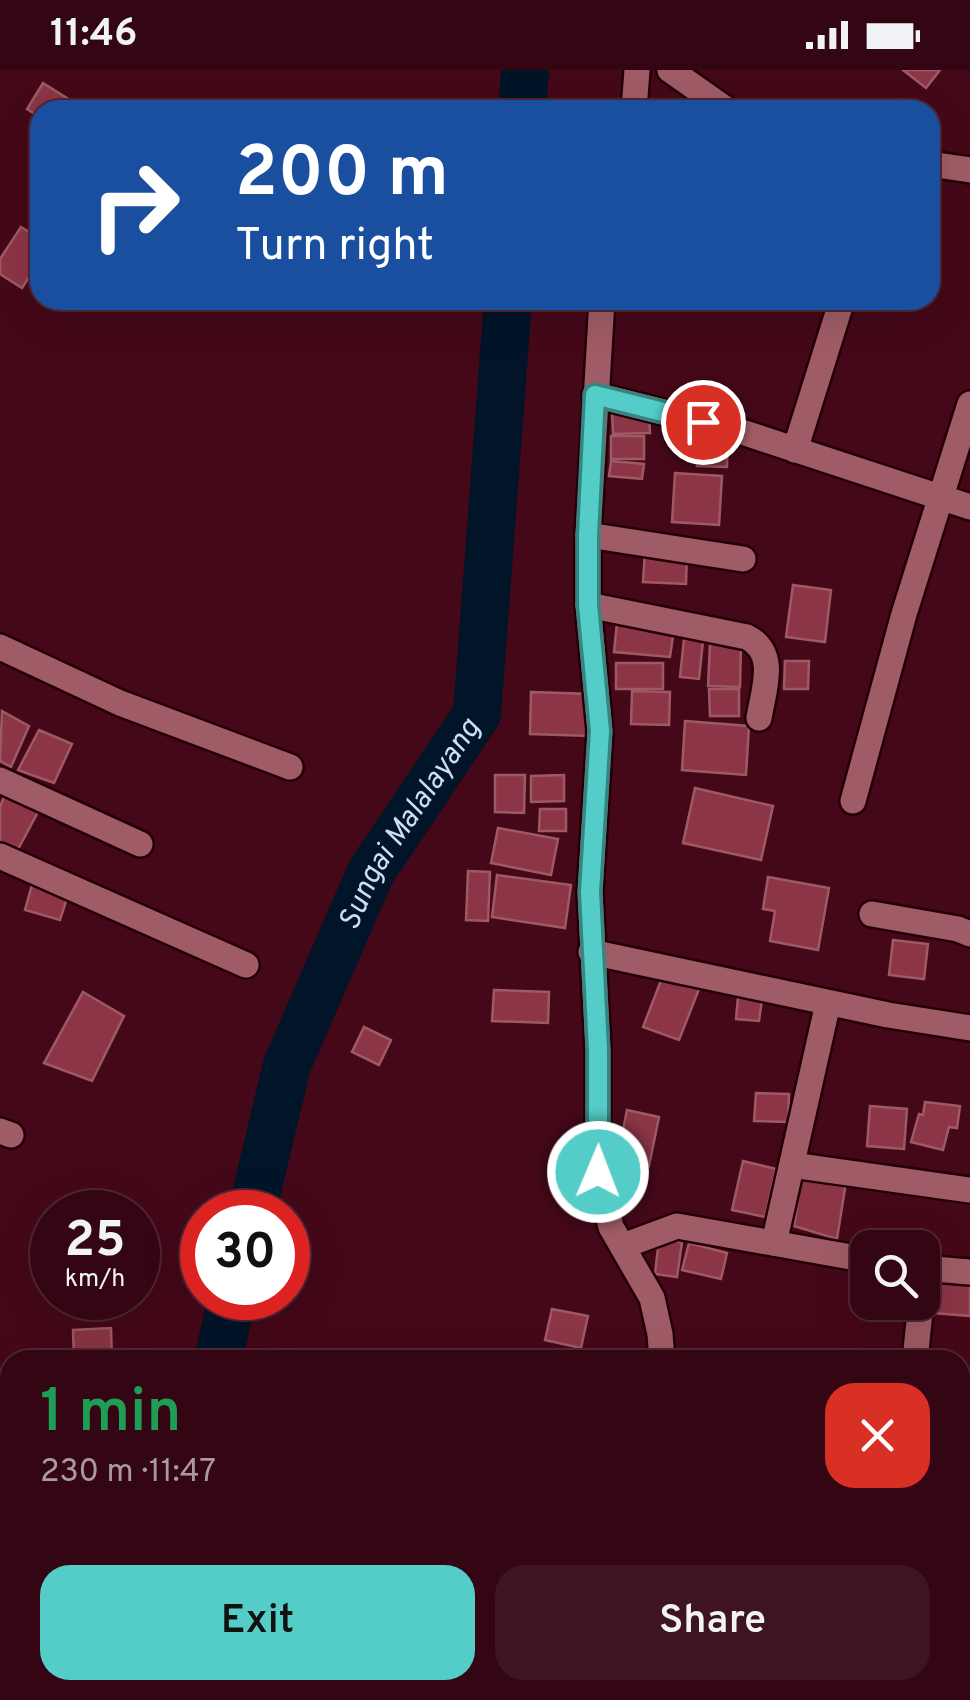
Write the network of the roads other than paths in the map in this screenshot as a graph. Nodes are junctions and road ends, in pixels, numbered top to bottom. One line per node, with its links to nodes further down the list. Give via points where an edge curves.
1 (637, 70): 3 (street)
2 (670, 70): 4 (street)
3 (635, 100)
4 (713, 100)
5 (940, 166): 6 (street)
6 (970, 170)
7 (601, 310): 9 (street)
8 (839, 310): 11 (street)
9 (595, 395): 11 (street); 14 (street)
10 (970, 404): 12 (street)
11 (795, 450): 12 (street)
12 (939, 497): 13 (street); 21 (street)
13 (970, 507)
14 (588, 535): 15 (street); 16 (street)
15 (744, 559)
16 (588, 605): 18 (street, via 760,644 766,654); 26 (street, via 600,731)
17 (0, 648): 19 (street, via 120,703)
18 (759, 718)
19 (290, 767)
20 (0, 780): 22 (street)
21 (853, 801)
22 (140, 844)
23 (0, 856): 27 (street)
24 (872, 914): 25 (street)
25 (970, 934)
26 (591, 952): 28 (street); 33 (street, via 598,1172 611,1227)
27 (246, 965)
28 (828, 1003): 29 (street); 30 (street)
29 (970, 1028)
30 (792, 1165): 31 (street); 32 (street)
31 (970, 1190)
32 (774, 1243): 33 (street, via 677,1226); 34 (street)
33 (623, 1246): 38 (street, via 652,1298)
34 (850, 1257)
35 (970, 1272): 36 (street)
36 (940, 1274)
37 (919, 1320): 39 (street)
38 (661, 1350)
39 (916, 1350)

